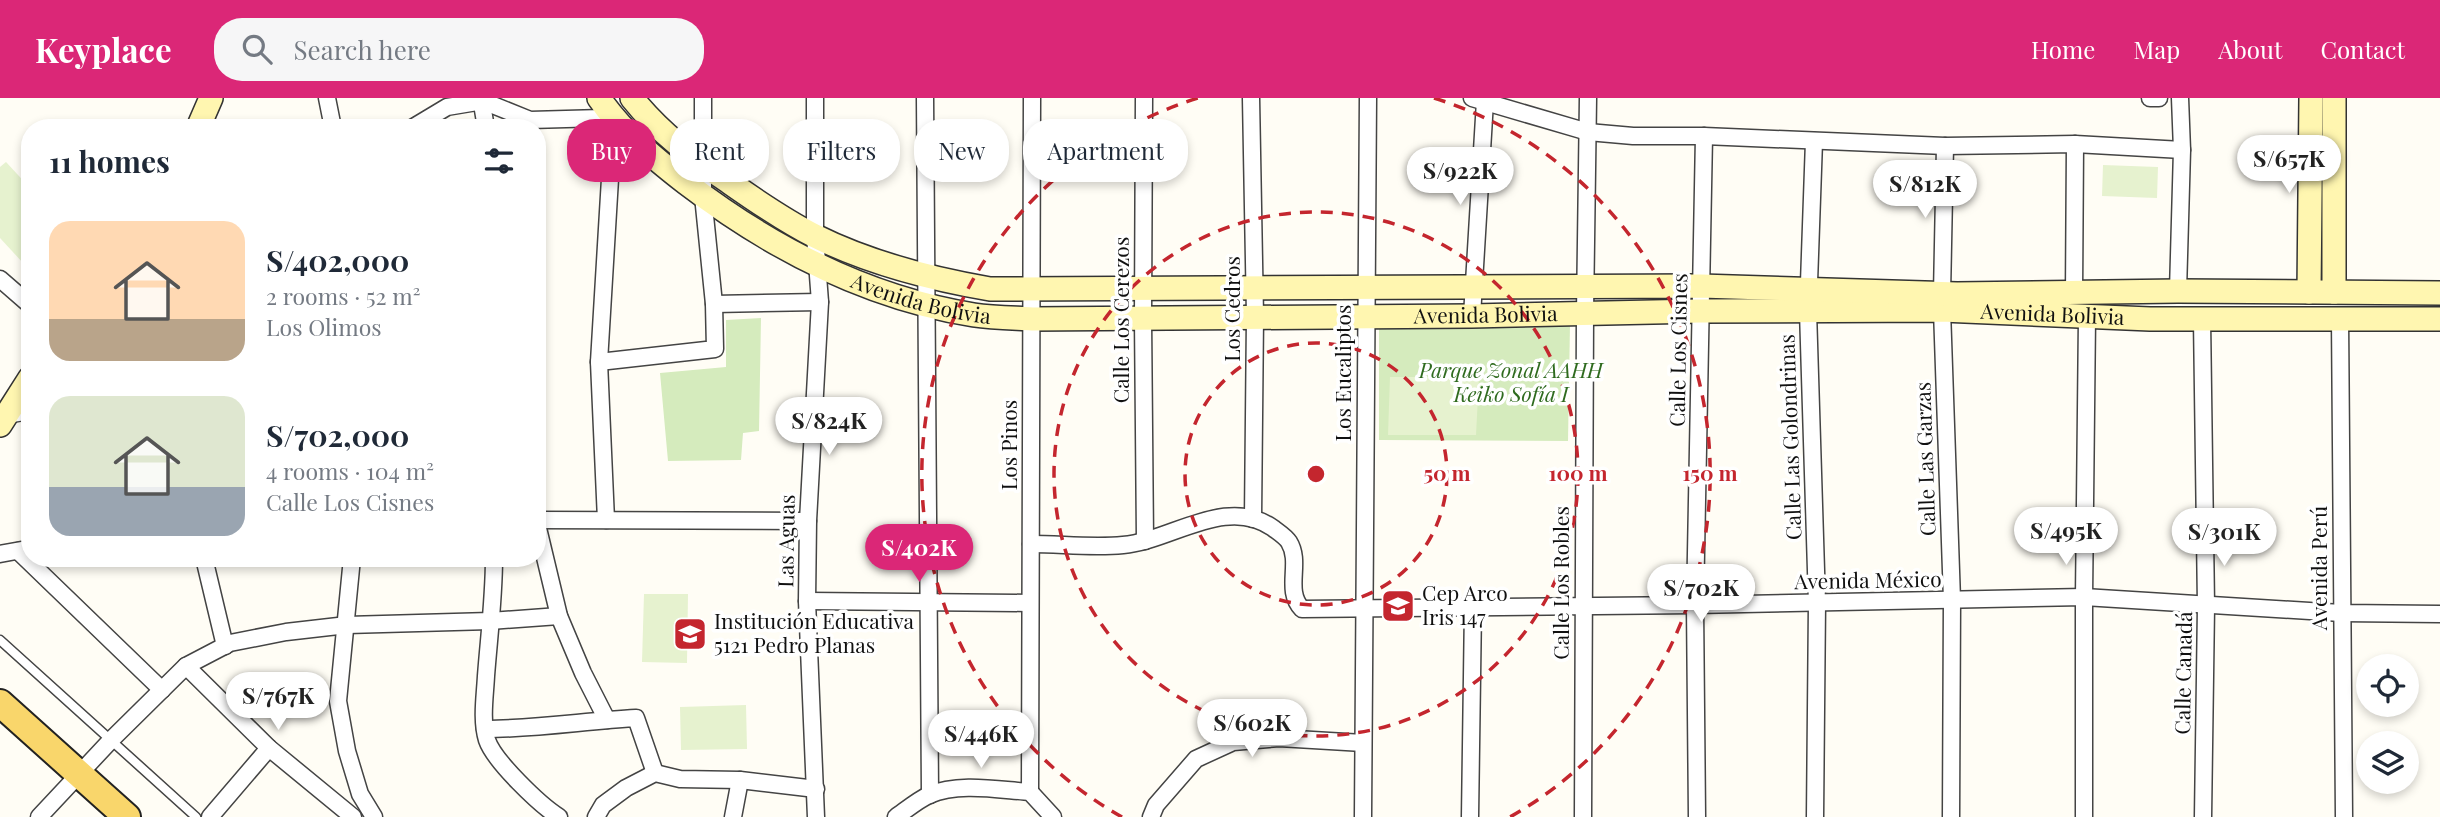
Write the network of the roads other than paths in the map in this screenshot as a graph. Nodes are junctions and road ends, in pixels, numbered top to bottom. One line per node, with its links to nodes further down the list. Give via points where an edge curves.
1 (211, 98): 20 (main road)
2 (327, 98): 21 (street)
3 (632, 98): 29 (main road, Avenida Bolivia)
4 (703, 98): 26 (street)
5 (815, 98): 37 (street, Las Aguas)
6 (925, 98): 39 (street)
7 (1032, 98): 47 (street, Los Pinos)
8 (1144, 98): 45 (street, Calle Los Cerezos)
9 (1251, 98): 43 (street, Los Cedros)
10 (1368, 98): 44 (street, Los Eucaliptos)
11 (1588, 98): 27 (street, Calle Los Robles)
12 (2150, 98): 13 (street)
13 (2159, 98)
14 (2180, 98): 33 (street)
15 (2311, 98): 50 (main road)
16 (2334, 98): 51 (main road)
17 (1478, 99): 27 (street); 46 (street)
18 (482, 100): 22 (street, via 447,107); 23 (street); 24 (street)
19 (603, 109): 25 (street); 36 (main road, Avenida Bolivia); 72 (street, via 611,162)
20 (202, 119)
21 (330, 119)
22 (427, 119)
23 (485, 119)
24 (528, 119)
25 (537, 119)
26 (703, 119)
27 (1588, 132): 28 (street); 42 (street, Calle Los Robles)
28 (1704, 136): 30 (street); 41 (street, Calle Los Cisnes)
29 (670, 138)
30 (1814, 141): 32 (street); 55 (street, Calle Las Golondrinas)
31 (2075, 144): 32 (street); 33 (street); 53 (street)
32 (1945, 146): 57 (street, Calle Las Garzas)
33 (2182, 150): 48 (street)
34 (703, 182): 36 (street)
35 (729, 182): 37 (main road, Avenida Bolivia)
36 (703, 196): 38 (main road, Avenida Bolivia); 58 (street)
37 (815, 236): 38 (street, Las Aguas); 39 (main road, Avenida Bolivia)
38 (816, 264): 56 (street, Las Aguas); 59 (main road, Avenida Bolivia, via 883,293)
39 (925, 275): 47 (main road, Avenida Bolivia, via 990,289); 59 (street)
40 (0, 279): 54 (street)
41 (1701, 286): 42 (main road, Avenida Bolivia); 55 (main road, Avenida Bolivia); 60 (street, Calle Los Cisnes)
42 (1585, 287): 46 (main road, Avenida Bolivia); 61 (street, Calle Los Robles)
43 (1255, 288): 44 (main road, Avenida Bolivia); 45 (main road, Avenida Bolivia); 62 (street, Los Cedros)
44 (1366, 288): 46 (main road, Avenida Bolivia); 63 (street, Los Eucaliptos)
45 (1143, 289): 47 (main road, Avenida Bolivia); 66 (street, Calle Los Cerezos)
46 (1473, 289): 64 (street)
47 (1032, 290): 69 (street, Los Pinos)
48 (2178, 291): 49 (main road, Avenida Bolivia); 50 (main road, Avenida Bolivia)
49 (2150, 292): 53 (main road, Avenida Bolivia); 67 (main road)
50 (2309, 292): 51 (main road, Avenida Bolivia)
51 (2334, 292): 52 (main road, Avenida Bolivia)
52 (2440, 293)
53 (2074, 294): 57 (main road, Avenida Bolivia)
54 (21, 297)
55 (1808, 301): 57 (main road, Avenida Bolivia); 60 (main road, Avenida Bolivia); 94 (street, Calle Las Golondrinas)
56 (820, 302): 58 (street); 78 (street, Las Aguas)
57 (1942, 302): 65 (main road, Avenida Bolivia); 90 (street, Calle Las Garzas)
58 (713, 304): 72 (street, via 715,349)
59 (925, 305): 69 (main road, Avenida Bolivia, via 976,316); 92 (street)
60 (1700, 311): 61 (main road, Avenida Bolivia); 95 (street, Calle Los Cisnes)
61 (1584, 313): 64 (main road, Avenida Bolivia); 96 (street, Calle Los Robles)
62 (1255, 316): 63 (main road, Avenida Bolivia); 66 (main road, Avenida Bolivia); 76 (street, Los Cedros)
63 (1366, 316): 64 (main road, Avenida Bolivia); 99 (street, Los Eucaliptos)
64 (1472, 316)
65 (2087, 317): 67 (main road, Avenida Bolivia); 89 (street)
66 (1143, 318): 69 (main road, Avenida Bolivia); 80 (street, Calle Los Cerezos)
67 (2150, 318): 70 (main road, Avenida Bolivia)
68 (2340, 318): 70 (main road, Avenida Bolivia); 71 (main road, Avenida Bolivia); 100 (street, Avenida Perú)
69 (1032, 319): 81 (street, Los Pinos)
70 (2202, 319): 97 (street, Calle Canadá)
71 (2440, 319)
72 (599, 362): 77 (street)
73 (21, 392): 75 (main road)
74 (21, 414): 75 (street)
75 (3, 420)
76 (1253, 519): 80 (street, Avenida México, via 1226,516); 99 (street, Avenida México, via 1266,523 1290,543 1293,591 1302,609)
77 (606, 520): 78 (street); 79 (street)
78 (808, 521): 91 (street, Las Aguas)
79 (546, 522)
80 (1145, 541): 81 (street, Avenida México)
81 (1031, 544): 93 (street, Los Pinos)
82 (21, 550): 83 (street)
83 (0, 554)
84 (546, 560): 102 (street)
85 (41, 567): 108 (street)
86 (206, 567): 106 (street)
87 (351, 567): 104 (street)
88 (493, 567): 103 (street)
89 (2084, 597): 90 (street, Avenida México); 97 (street, Avenida México); 140 (street)
90 (1952, 600): 94 (street, Avenida México); 139 (street, Calle Las Garzas)
91 (807, 601): 92 (street); 118 (street, Las Aguas)
92 (929, 602): 93 (street); 120 (street)
93 (1030, 603): 119 (street, Los Pinos)
94 (1817, 603): 95 (street, Avenida México); 138 (street, Calle Las Golondrinas)
95 (1695, 605): 96 (street, Avenida México); 137 (street, Calle Los Cisnes)
96 (1583, 606): 98 (street, Avenida México); 136 (street, Calle Los Robles)
97 (2206, 606): 100 (street, Avenida México); 141 (street, Calle Canadá)
98 (1472, 607): 99 (street, Avenida México); 135 (street)
99 (1364, 609): 113 (street, Los Eucaliptos)
100 (2341, 612): 101 (street, Avenida México); 142 (street, Avenida Perú)
101 (2440, 614)
102 (559, 616): 103 (street); 110 (street)
103 (490, 621): 104 (street); 111 (street)
104 (347, 625): 106 (street); 126 (street, via 338,701 347,751 360,794)
105 (0, 640): 112 (lane)
106 (225, 646): 107 (street)
107 (186, 666): 108 (street); 114 (street)
108 (162, 690): 112 (street)
109 (0, 703): 116 (main road)
110 (607, 720): 111 (street); 115 (street, via 636,718)
111 (485, 729): 127 (street, via 488,743 512,775)
112 (111, 739): 116 (street); 123 (lane)
113 (1363, 743): 133 (street, via 1279,738 1233,742 1196,759); 134 (street, Los Eucaliptos)
114 (269, 748): 124 (street); 125 (street)
115 (655, 773): 117 (street, via 680,779); 128 (street, via 603,805)
116 (79, 774): 121 (street); 122 (main road)
117 (740, 780): 118 (street); 129 (street)
118 (816, 789): 130 (street, Las Aguas)
119 (1030, 792): 120 (street, via 960,789); 132 (street)
120 (930, 795): 131 (street)
121 (39, 817)
122 (127, 817)
123 (196, 817)
124 (210, 817)
125 (353, 817)
126 (373, 817)
127 (559, 817)
128 (596, 817)
129 (733, 817)
130 (816, 817)
131 (896, 817)
132 (1053, 817)
133 (1151, 817)
134 (1363, 817)
135 (1470, 817)
136 (1583, 817)
137 (1697, 817)
138 (1815, 817)
139 (1951, 817)
140 (2084, 817)
141 (2203, 817)
142 (2344, 817)

